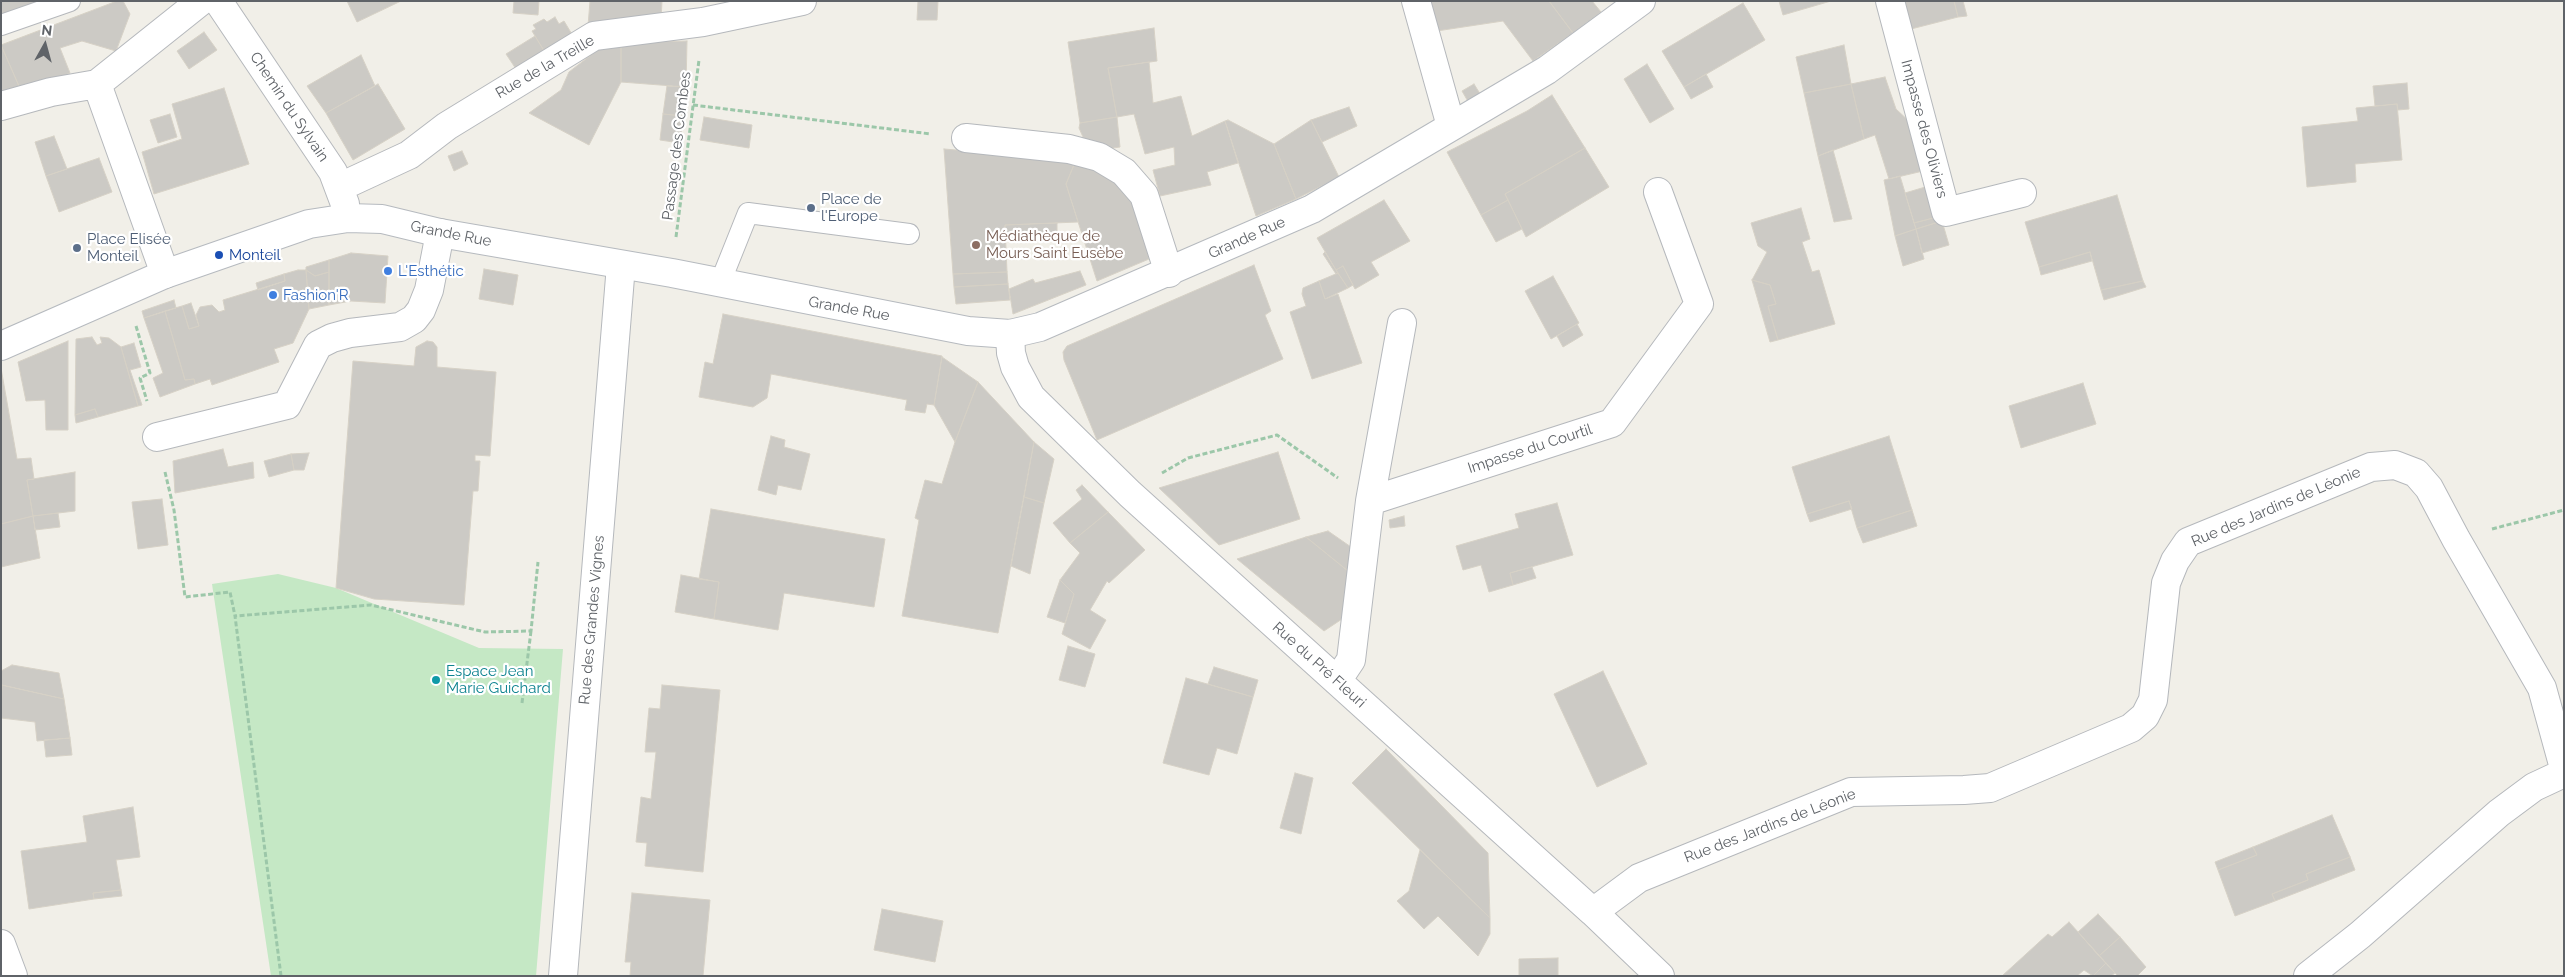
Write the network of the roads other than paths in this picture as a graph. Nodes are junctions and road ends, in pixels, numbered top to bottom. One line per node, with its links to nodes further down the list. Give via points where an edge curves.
1 (70, 1): 8 (lane)
2 (201, 1): 9 (street)
3 (218, 1): 13 (street, Chemin du Sylvain)
4 (802, 1): 13 (street, Rue de la Treille, via 703,22 594,36 447,126 409,155)
5 (1416, 1): 11 (street)
6 (1641, 1): 11 (street, Grande Rue, via 1547,70)
7 (1890, 1): 15 (street, Impasse des Oliviers, via 1946,212)
8 (1, 25)
9 (97, 84): 10 (street); 21 (street)
10 (1, 106)
11 (1451, 126): 20 (street, Grande Rue, via 1312,209)
12 (966, 138): 20 (street, via 1069,150 1099,157 1124,172 1144,195)
13 (340, 187): 16 (street, Chemin du Sylvain)
14 (1658, 192): 27 (street, Impasse du Courtil, via 1699,304 1612,423)
15 (2022, 194)
16 (348, 218): 17 (street, Grande Rue, via 382,219); 21 (street, Grande Rue, via 309,224)
17 (440, 233): 19 (street, Grande Rue); 26 (street, via 429,290 414,319 400,326 350,333 318,345 287,405)
18 (909, 234): 22 (lane, via 748,213)
19 (621, 265): 22 (street, Grande Rue); 34 (street, Rue des Grandes Vignes)
20 (1169, 273): 24 (street, Grande Rue, via 1040,327)
21 (164, 274): 25 (street, Grande Rue)
22 (720, 283): 24 (street, Grande Rue, via 968,331)
23 (1402, 323): 27 (street)
24 (1010, 334): 28 (street, Rue du Pré Fleuri, via 1015,367 1031,397 1130,494)
25 (1, 346)
26 (157, 437)
27 (1370, 500): 28 (street, via 1351,660)
28 (1337, 681): 31 (street, Rue du Pré Fleuri)
29 (2564, 768): 31 (street, Rue des Jardins de Léonie, via 2542,688 2429,488 2416,473 2395,465 2371,467 2188,542 2166,583 2153,700 2145,716 2131,728 1990,788 1851,792 1639,878)
30 (2564, 773): 36 (street, via 2534,786 2499,813 2360,935)
31 (1594, 912): 35 (street, Rue du Pré Fleuri)
32 (1, 944): 33 (street)
33 (13, 976)
34 (564, 976)
35 (1660, 976)
36 (2308, 976)

